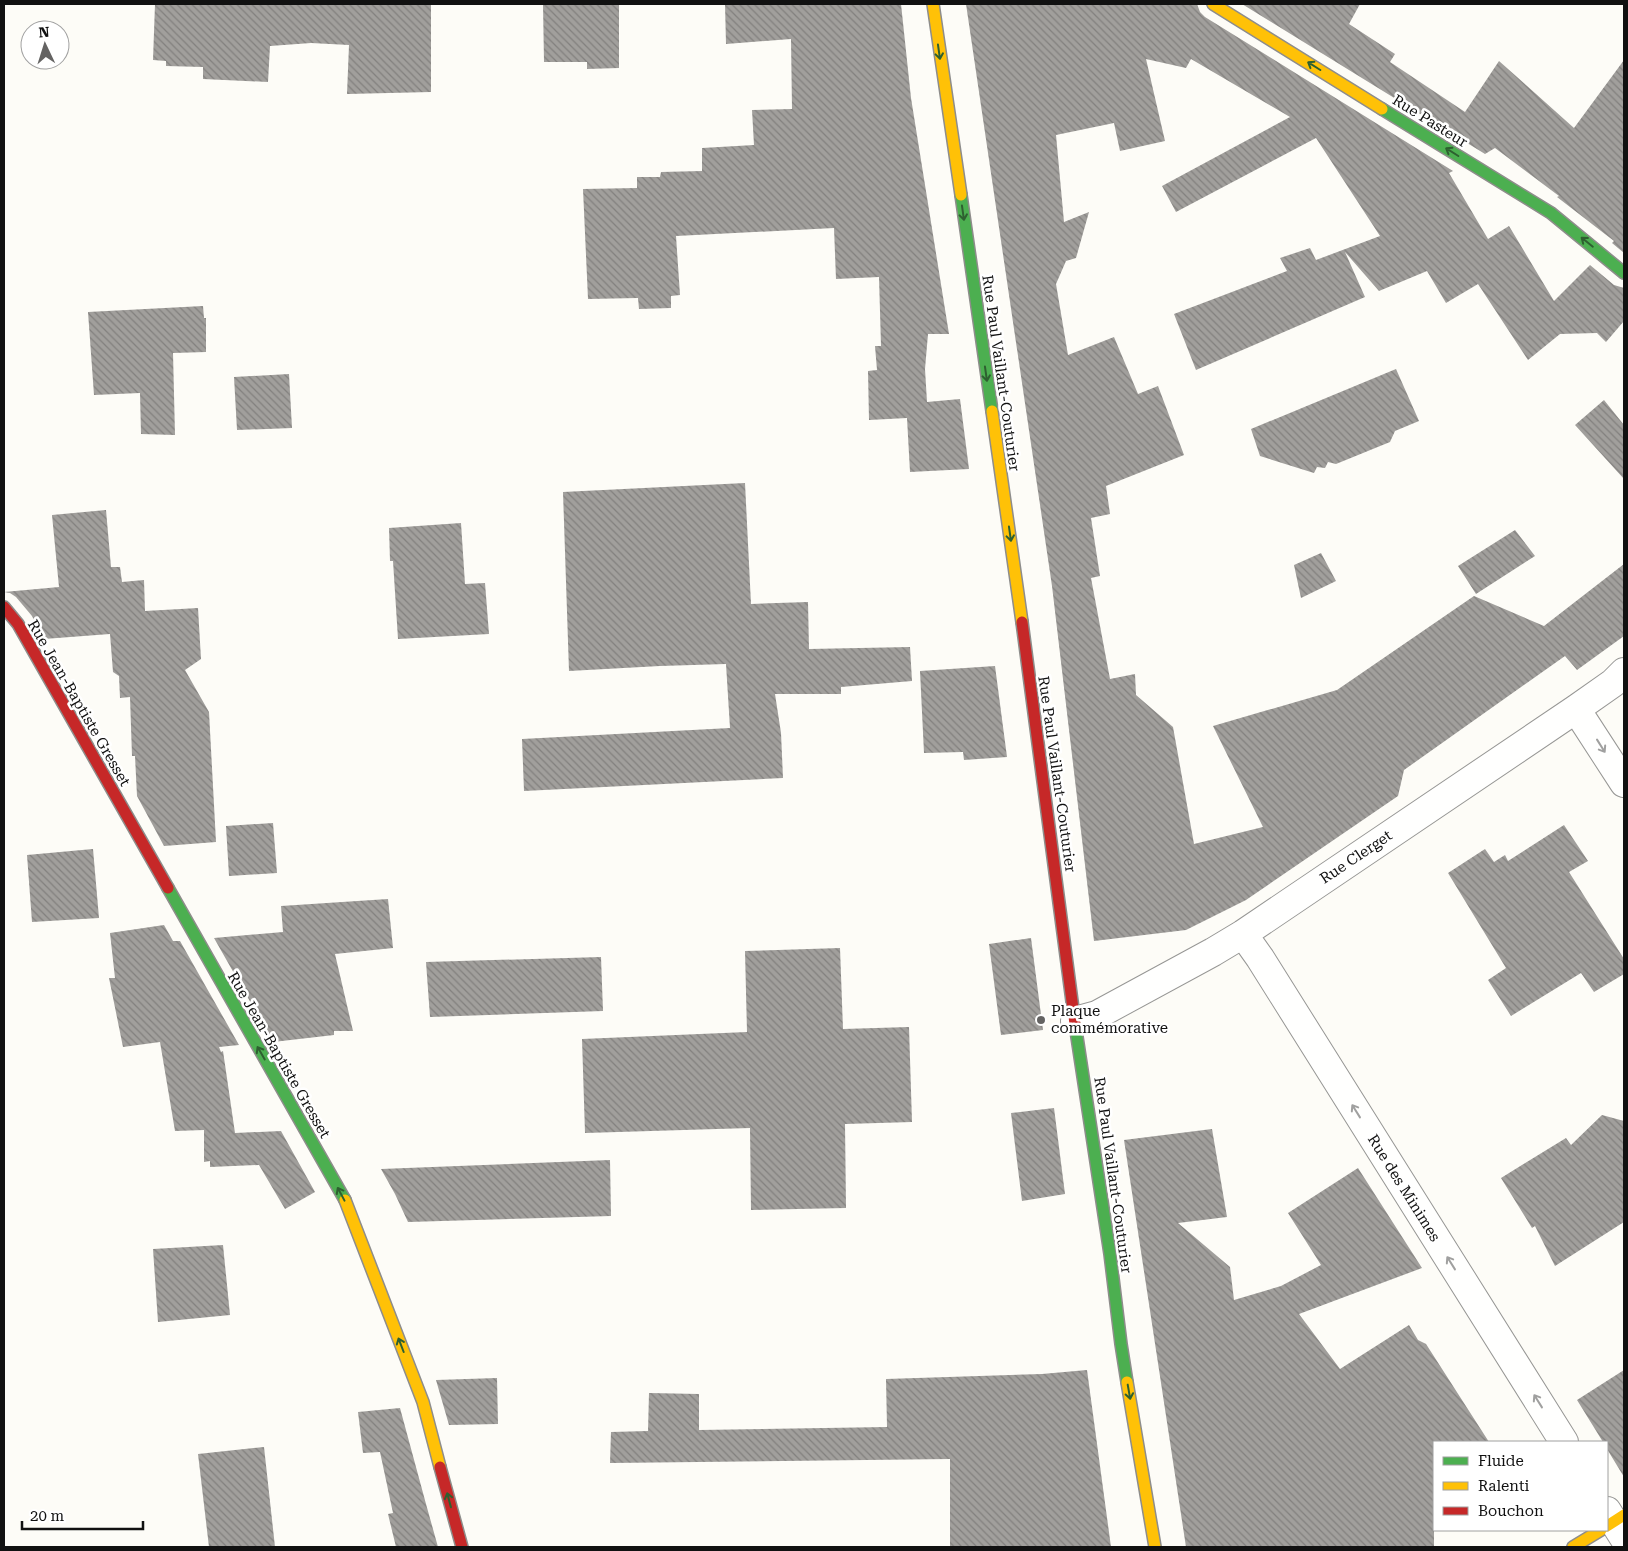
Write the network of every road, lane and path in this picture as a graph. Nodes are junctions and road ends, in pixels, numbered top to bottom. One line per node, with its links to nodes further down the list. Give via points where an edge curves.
1 (933, 4): 9 (street, Rue Paul Vaillant-Couturier, one-way to 9, via 1010,534)
2 (1213, 4): 3 (street, Rue Pasteur, one-way to 2, via 1551,213)
3 (1624, 273)
4 (4, 607): 12 (street, Rue Jean-Baptiste Gresset, one-way to 4, via 423,1402 344,1198 18,624)
5 (1624, 672): 6 (street, Rue Clerget)
6 (1576, 709): 7 (street, one-way to 7); 8 (street, Rue Clerget)
7 (1624, 783)
8 (1243, 934): 9 (street, Rue Clerget, via 1097,1015); 10 (street, Rue des Minimes, one-way to 8)
9 (1075, 1021): 13 (street, Rue Paul Vaillant-Couturier, one-way to 13, via 1121,1344)
10 (1563, 1441)
11 (1601, 1531): 14 (street)
12 (462, 1547)
13 (1155, 1547)
14 (1573, 1547)

